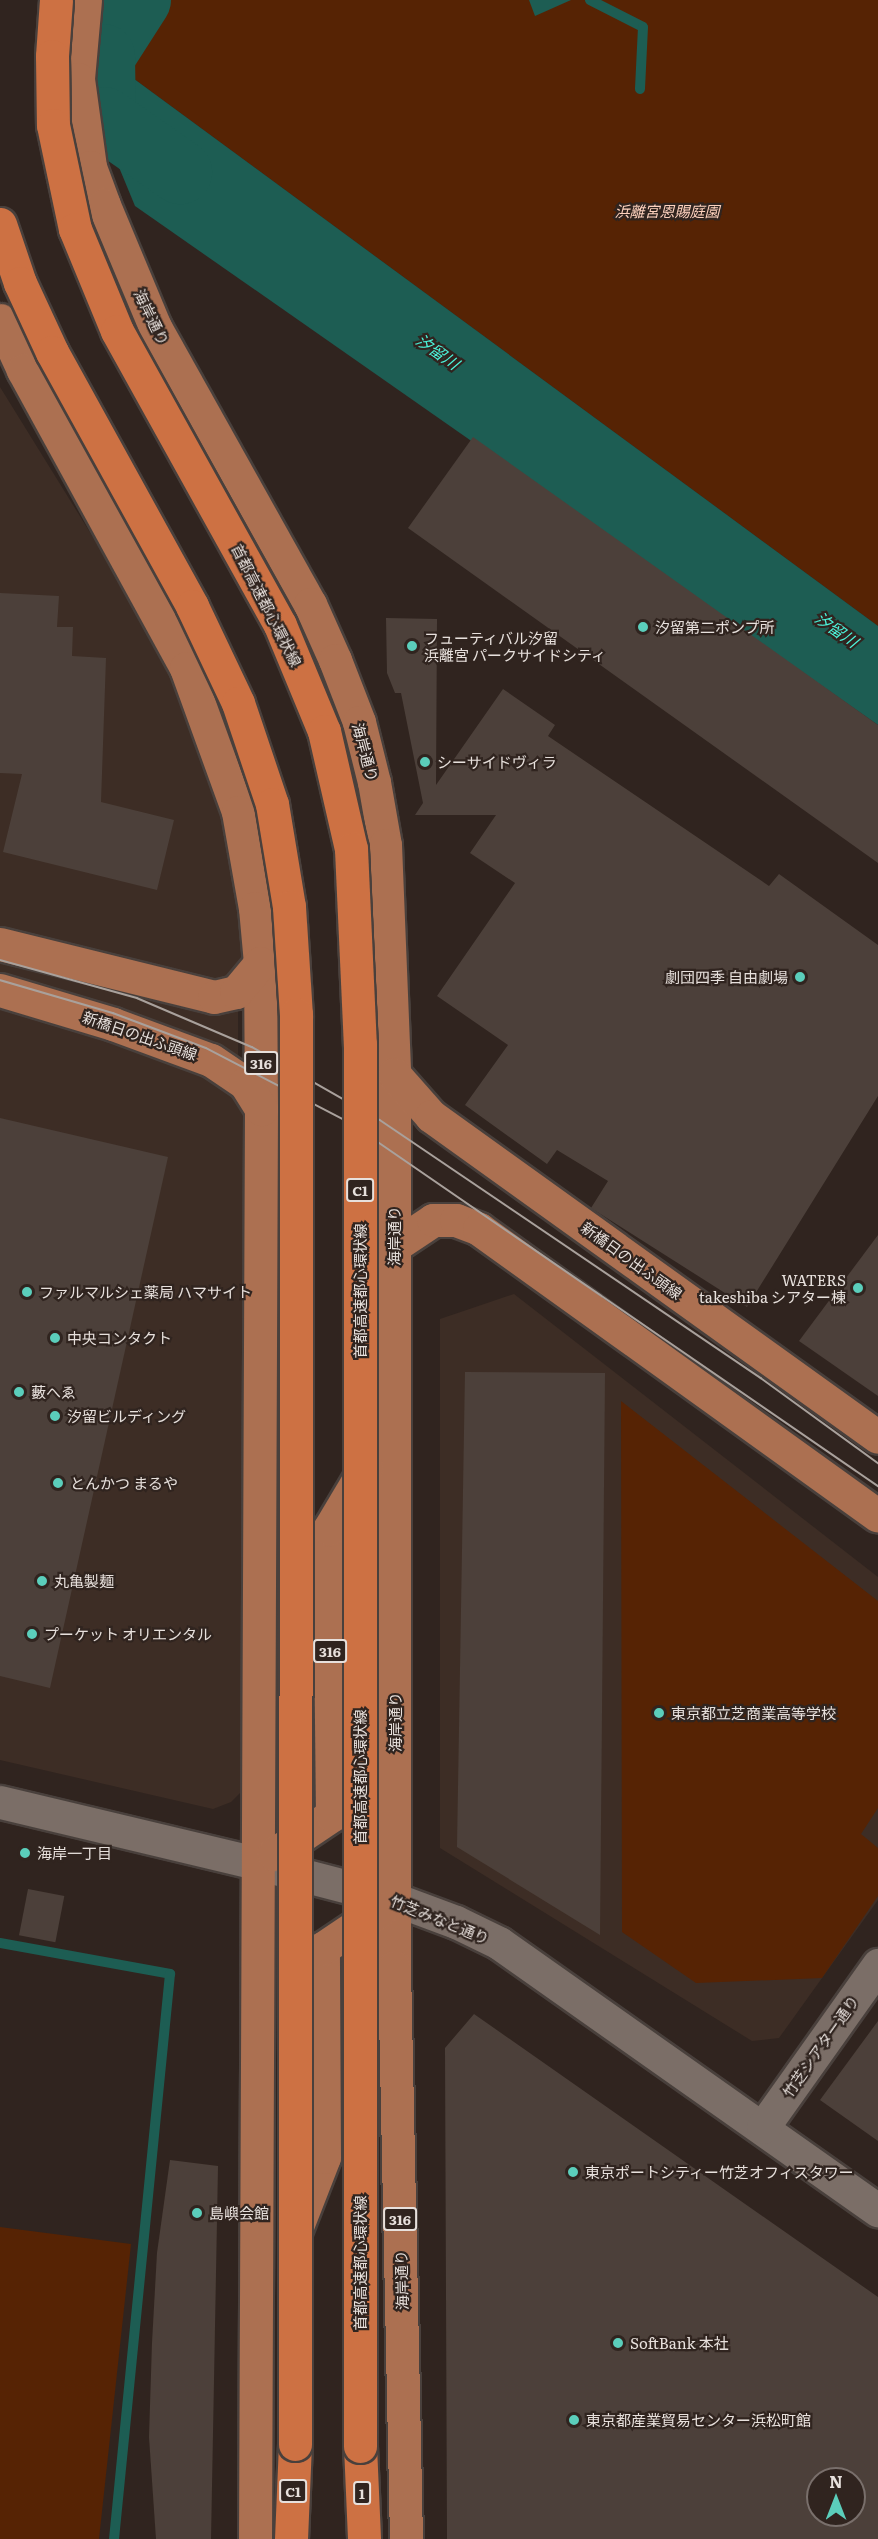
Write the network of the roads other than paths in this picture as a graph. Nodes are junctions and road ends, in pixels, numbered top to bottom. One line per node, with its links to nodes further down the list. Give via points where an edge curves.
1 (56, 0): 25 (highway, 首都高速都心環状線 / C1, bridge, via 53,125 75,229 117,331 280,625 324,730 351,849 360,1044)
2 (85, 0): 8 (main road, 海岸通り / 316, via 78,79 90,167 104,205 155,327 310,604 358,722 375,782 385,845)
3 (0, 224): 21 (highway, C1, bridge, via 20,283 52,352 192,606 229,683 272,804 285,874 296,1014)
4 (0, 320): 6 (main road, 316, via 23,370 163,621 206,716 237,812 255,908)
5 (0, 944): 6 (main road, via 214,997 236,992)
6 (260, 963): 9 (main road, 316)
7 (0, 990): 9 (main road, 新橋日の出ふ頭線, via 113,1024 210,1060 245,1083)
8 (394, 1074): 10 (main road, 海岸通り / 316); 12 (main road, 新橋日の出ふ頭線, via 431,1116)
9 (261, 1109): 15 (main road, 316)
10 (394, 1246): 11 (main road, 海岸通り / 316); 13 (main road, via 433,1220 456,1220 479,1229)
11 (395, 1417): 15 (main road, 316, via 329,1529 332,1815); 16 (main road, 海岸通り / 316)
12 (878, 1437)
13 (878, 1516)
14 (0, 1802): 15 (street, 竹芝みなと通り)
15 (260, 1864): 16 (street, 竹芝みなと通り); 20 (main road, 316)
16 (394, 1899): 18 (street, 竹芝みなと通り, via 499,1943); 20 (main road, 316, via 323,1948 324,2157); 26 (main road, 海岸通り / 316)
17 (878, 1965): 18 (street, 竹芝シアター通り)
18 (763, 2127): 19 (street, 竹芝みなと通り)
19 (878, 2210)
20 (257, 2329): 22 (main road, 316)
21 (295, 2444): 23 (highway, C1); 24 (highway)
22 (255, 2539)
23 (291, 2539)
24 (297, 2539)
25 (362, 2539)
26 (406, 2539)

